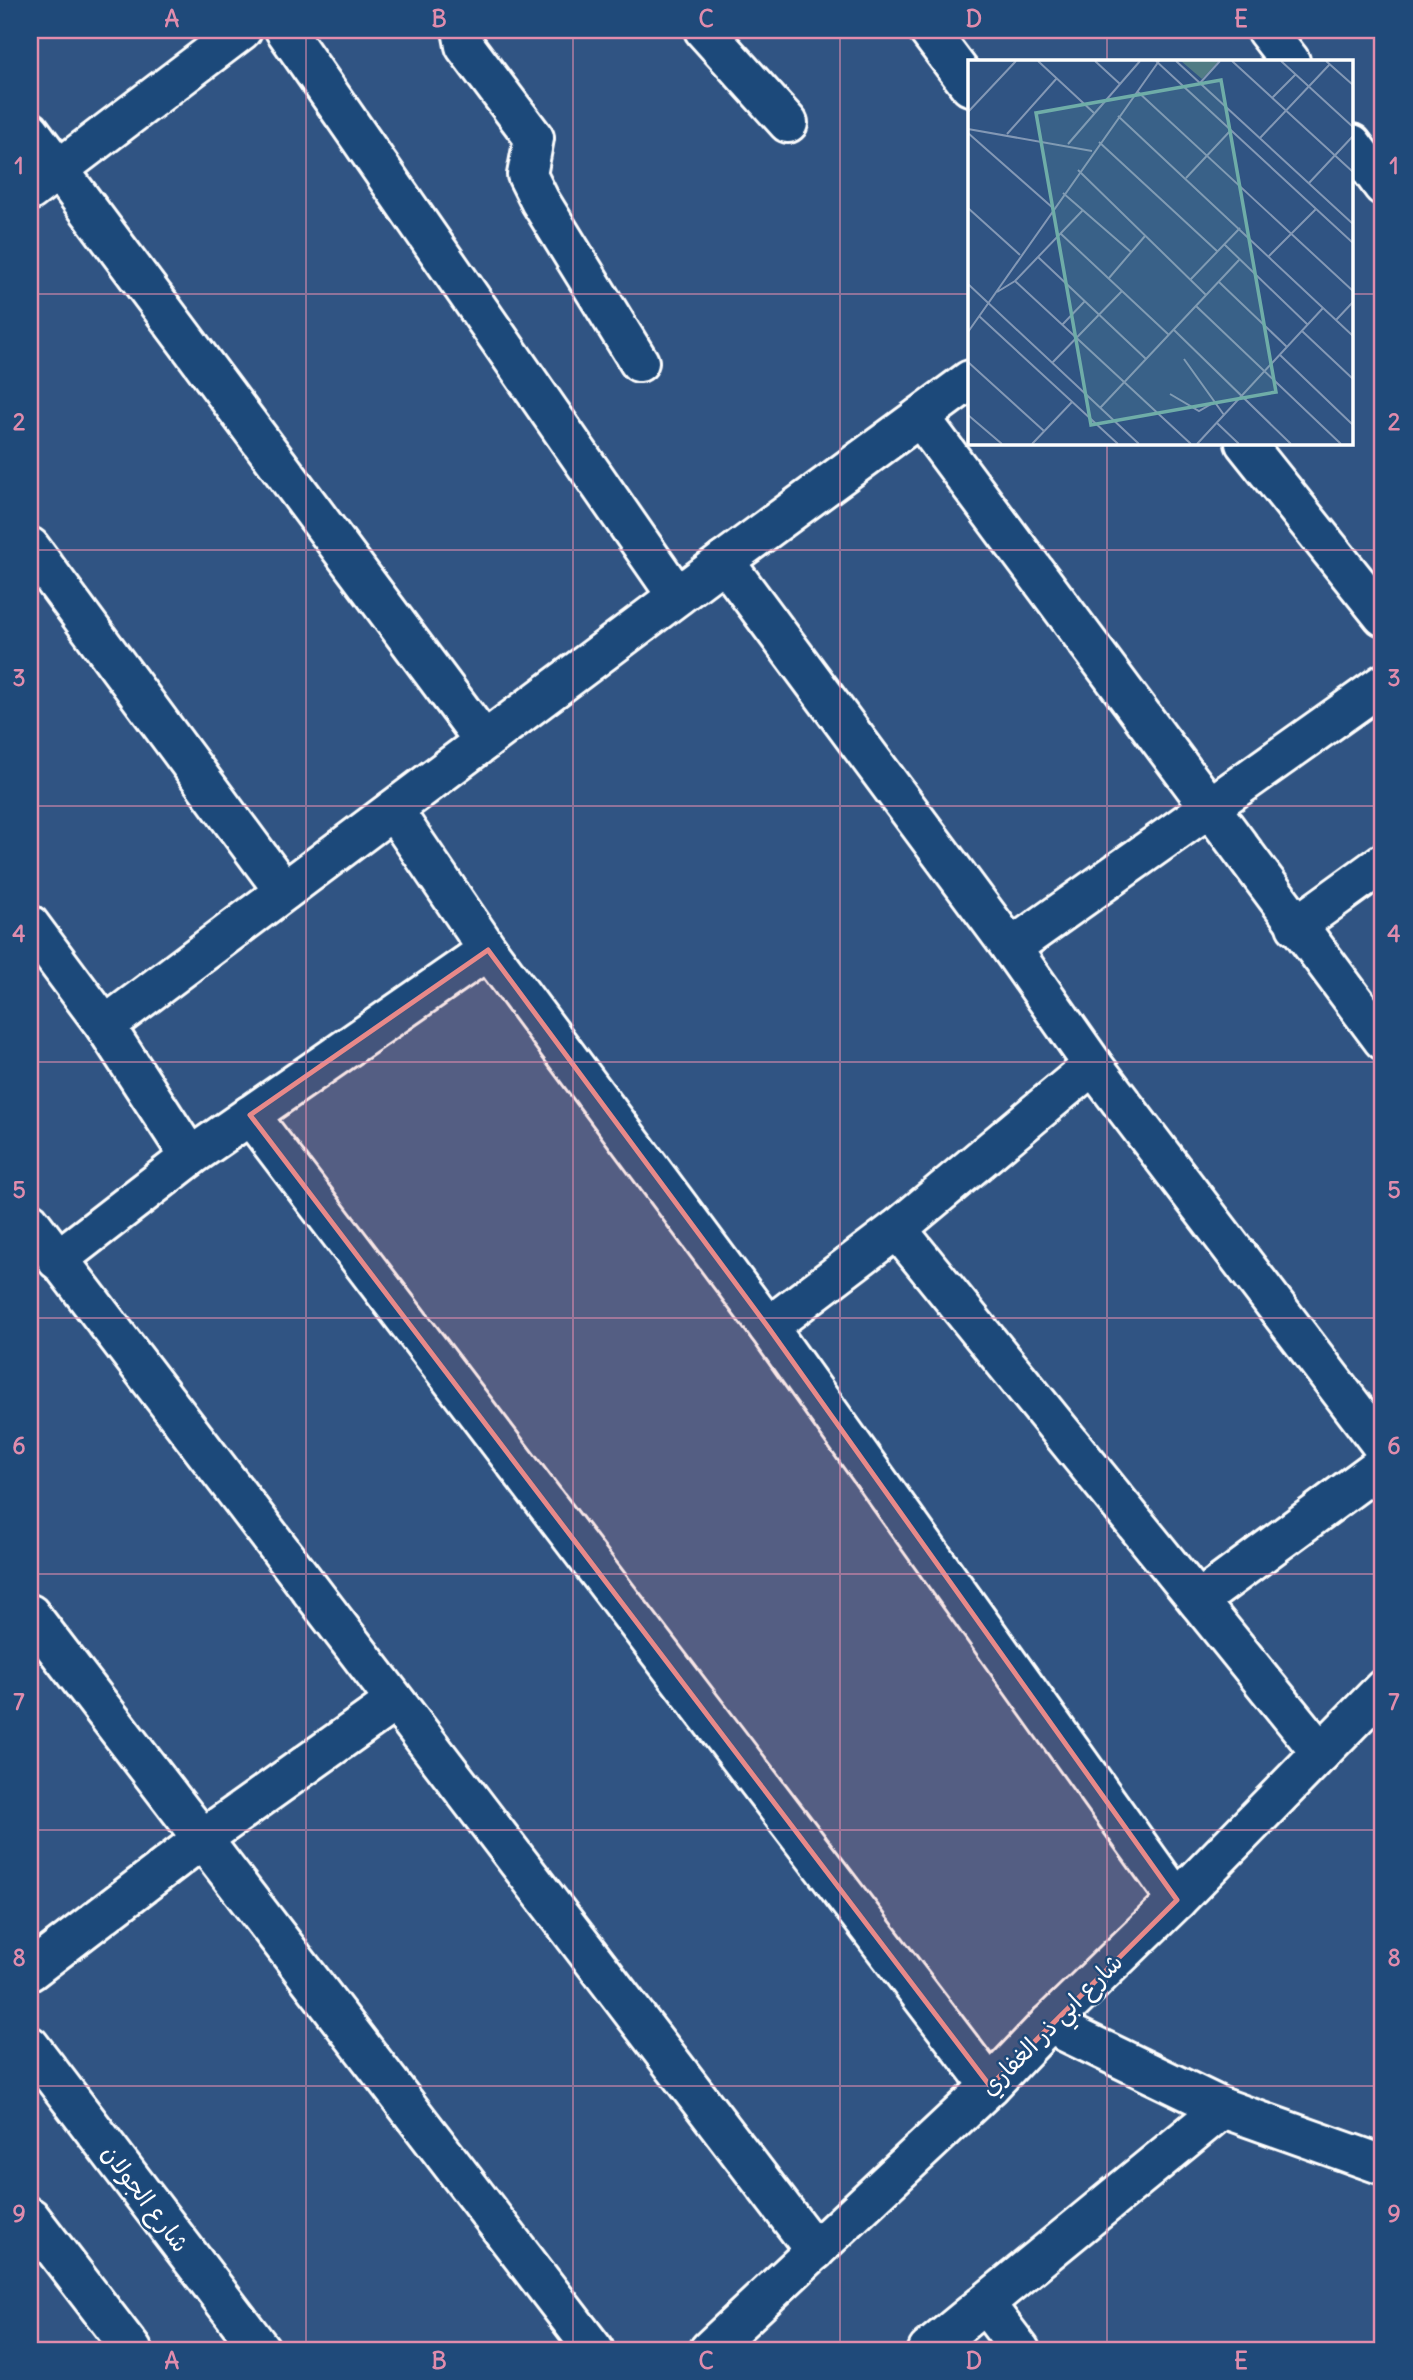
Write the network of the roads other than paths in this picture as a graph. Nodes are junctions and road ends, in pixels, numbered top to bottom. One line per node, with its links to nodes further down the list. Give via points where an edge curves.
1 (242, 30): 12 (street)
2 (285, 30): 20 (street)
3 (462, 30): 14 (street, via 465,46 534,138 527,175)
4 (704, 30): 9 (street)
5 (928, 30): 8 (street)
6 (1266, 30): 7 (street)
7 (1289, 60)
8 (968, 83)
9 (788, 123)
10 (30, 131): 12 (street)
11 (1354, 147): 13 (street)
12 (44, 181): 23 (street)
13 (1383, 186)
14 (639, 362)
15 (968, 381): 16 (street)
16 (920, 417): 19 (street); 24 (street)
17 (1246, 444): 21 (street)
18 (30, 547): 27 (street)
19 (724, 561): 20 (street); 30 (street)
20 (677, 596): 23 (street)
21 (1383, 616)
22 (1383, 684): 24 (street)
23 (484, 741): 25 (street)
24 (1209, 807): 29 (street); 30 (street)
25 (393, 810): 27 (street); 31 (street)
26 (1383, 863): 29 (street)
27 (284, 891): 32 (street)
28 (30, 925): 32 (street)
29 (1296, 926): 33 (street)
30 (1011, 948): 34 (street)
31 (488, 950): 35 (street); 40 (street)
32 (105, 1026): 36 (street)
33 (1383, 1040)
34 (1093, 1065): 38 (street); 41 (street)
35 (250, 1115): 36 (street); 53 (street)
36 (190, 1157): 39 (street)
37 (30, 1222): 39 (street)
38 (897, 1229): 40 (street); 43 (street)
39 (57, 1260): 46 (street)
40 (768, 1326): 49 (street)
41 (1383, 1447)
42 (1383, 1465): 43 (street)
43 (1198, 1601): 47 (street)
44 (30, 1614): 48 (street)
45 (1383, 1689): 47 (street, شارع ابي ذر الغفاري)
46 (394, 1702): 48 (street); 57 (street)
47 (1321, 1753): 49 (street, شارع ابي ذر الغفاري)
48 (201, 1839): 50 (street); 61 (street)
49 (1177, 1900): 51 (street, شارع ابي ذر الغفاري)
50 (30, 1971)
51 (1049, 2024): 53 (street, شارع ابي ذر الغفاري); 54 (street)
52 (30, 2046): 60 (street, شارع الجولان)
53 (990, 2086): 57 (street, شارع ابي ذر الغفاري)
54 (1223, 2108): 55 (street); 58 (street)
55 (1383, 2165)
56 (30, 2217): 59 (street)
57 (815, 2251): 62 (street, شارع ابي ذر الغفاري)
58 (985, 2304): 63 (street); 64 (street)
59 (132, 2350)
60 (261, 2350)
61 (594, 2350)
62 (709, 2350)
63 (928, 2350)
64 (1020, 2350)

